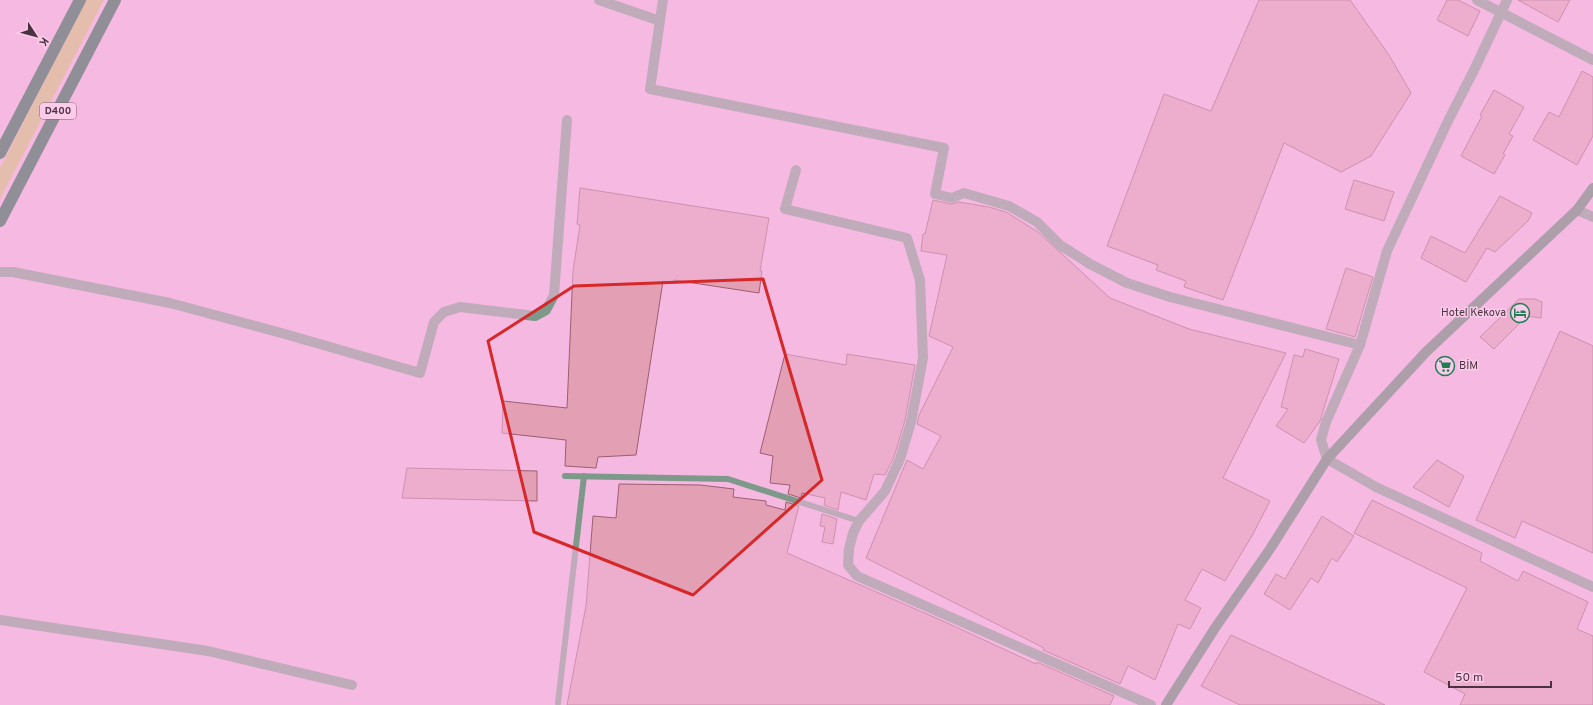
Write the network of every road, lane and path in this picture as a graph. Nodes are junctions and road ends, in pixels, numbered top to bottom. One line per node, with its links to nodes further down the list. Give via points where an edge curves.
1 (80, 0): 11 (highway, D400)
2 (115, 0): 16 (highway, D400)
3 (599, 0): 8 (street)
4 (663, 0): 8 (street)
5 (1477, 0): 7 (street)
6 (1507, 0): 7 (street)
7 (1501, 12): 9 (street); 18 (street, via 1387,251)
8 (660, 21): 18 (street, via 650,89 944,148 935,194 952,198 964,193 1009,206 1037,222 1060,245 1127,283 1170,297)
9 (1593, 60)
10 (567, 120): 17 (street, via 554,295 546,310 534,316 460,307 444,312 434,322 420,372 170,303 13,272)
11 (0, 153)
12 (796, 170): 22 (street, via 785,209 907,238 920,280 923,358 911,422 900,459 885,491)
13 (1593, 188): 14 (street)
14 (1577, 210): 15 (street); 19 (street, via 1426,352)
15 (1593, 217)
16 (0, 221)
17 (0, 272)
18 (1360, 345): 19 (street, via 1326,422 1322,440)
19 (1327, 458): 23 (street, via 1376,487); 28 (street)
20 (565, 476): 21 (lane)
21 (584, 476): 22 (lane, via 728,480); 26 (lane)
22 (859, 521): 27 (street, via 849,549 848,565 857,576)
23 (1593, 586)
24 (0, 620): 25 (street, via 208,651)
25 (352, 685)
26 (558, 703)
27 (1151, 705)
28 (1166, 705)

